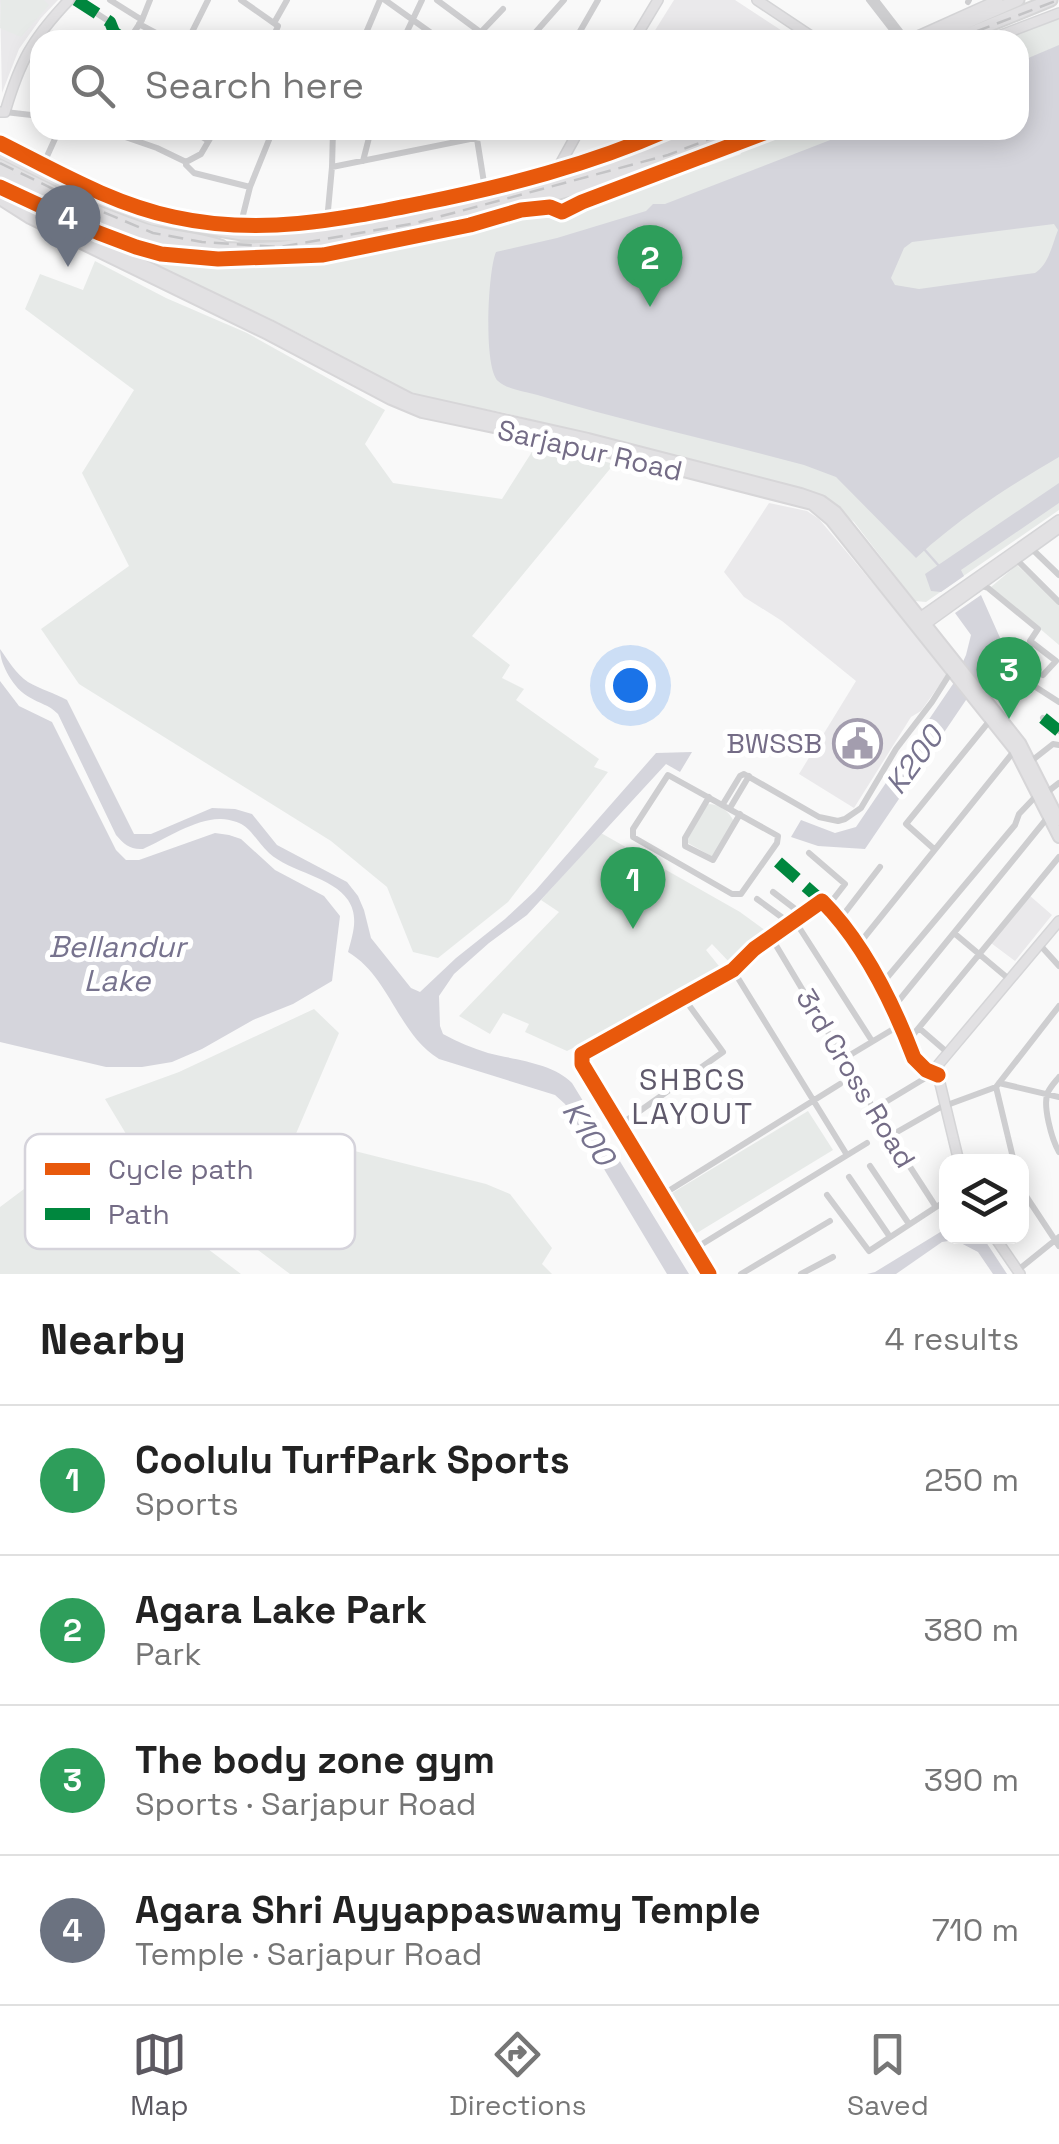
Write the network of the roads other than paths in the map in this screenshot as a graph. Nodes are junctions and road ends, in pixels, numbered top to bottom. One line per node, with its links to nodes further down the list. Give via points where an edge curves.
1 (72, 0): 23 (street); 24 (street)
2 (110, 0): 21 (street)
3 (150, 0): 21 (street)
4 (208, 0): 27 (street)
5 (241, 0): 22 (street)
6 (287, 0): 22 (street)
7 (382, 0): 20 (street); 29 (street)
8 (422, 0): 20 (street)
9 (438, 0): 32 (street)
10 (564, 0): 34 (street)
11 (598, 0): 35 (street)
12 (658, 0): 36 (street)
13 (757, 0): 37 (street)
14 (873, 0): 38 (street)
15 (998, 0): 39 (street)
16 (1018, 0): 40 (highway)
17 (1051, 0): 41 (highway)
18 (503, 9): 33 (street)
19 (1059, 13): 42 (street)
20 (412, 17): 30 (street); 31 (street)
21 (140, 22): 25 (street); 26 (street)
22 (274, 23): 28 (street)
23 (42, 30)
24 (113, 30)
25 (134, 30)
26 (153, 30)
27 (193, 30)
28 (276, 30)
29 (368, 30)
30 (407, 30)
31 (428, 30)
32 (477, 30)
33 (482, 30)
34 (538, 30)
35 (582, 30)
36 (640, 30)
37 (802, 30)
38 (898, 30)
39 (929, 30)
40 (950, 30)
41 (978, 30)
42 (1014, 30)
43 (30, 49): 44 (street)
44 (2, 112): 45 (street)
45 (30, 115)
46 (54, 140): 63 (street)
47 (138, 140): 62 (street)
48 (207, 140): 62 (street, via 202,154)
49 (269, 140): 68 (street)
50 (333, 140): 65 (street)
51 (368, 140): 61 (street)
52 (473, 140): 61 (street)
53 (478, 140): 70 (street)
54 (575, 140): 67 (street)
55 (644, 140): 67 (street)
56 (682, 140): 67 (highway)
57 (708, 140): 67 (highway, via 597,182)
58 (746, 140): 76 (street, via 566,212 521,210 323,255)
59 (0, 143): 63 (street)
60 (0, 152): 73 (highway, via 88,196 153,219)
61 (363, 161): 65 (street)
62 (186, 162): 68 (street, via 194,173)
63 (43, 164): 73 (street, via 151,212)
64 (0, 166): 75 (main road, via 104,215)
65 (332, 167): 72 (street)
66 (0, 173): 74 (highway, via 110,224)
67 (558, 182): 70 (street); 73 (highway, via 326,234); 75 (highway, via 350,240)
68 (250, 187): 73 (street)
69 (0, 188): 76 (street, via 136,248); 77 (main road, Sarjapur Road, via 39,216 410,400)
70 (485, 190): 72 (street)
71 (0, 199): 77 (main road, Sarjapur Road, via 406,406)
72 (327, 222): 73 (street)
73 (241, 230)
74 (202, 246): 75 (highway); 76 (highway)
75 (227, 248)
76 (218, 259)
77 (623, 452): 85 (main road, Sarjapur Road, via 826,504)
78 (1059, 520): 83 (street)
79 (1059, 528): 80 (street)
80 (1030, 547): 81 (street); 82 (street)
81 (1015, 558): 83 (street); 84 (street)
82 (1059, 575)
83 (975, 584): 85 (street); 88 (street, via 1038,630 1030,640 1056,661)
84 (1059, 602)
85 (919, 624): 87 (main road, Sarjapur Road)
86 (999, 654): 90 (street)
87 (954, 670): 89 (main road, Sarjapur Road); 100 (street, via 861,808 845,819 819,817 744,774)
88 (1043, 675)
89 (975, 694): 92 (main road, Sarjapur Road); 96 (main road, Sarjapur Road)
90 (1059, 702)
91 (1044, 718): 93 (street)
92 (991, 719): 95 (main road, Sarjapur Road); 104 (street, via 906,824)
93 (1058, 730): 94 (street, via 1050,737)
94 (1056, 745): 96 (street)
95 (1014, 750): 98 (main road, Sarjapur Road); 104 (street)
96 (1030, 762): 98 (main road, Sarjapur Road)
97 (1059, 783): 98 (street)
98 (1042, 794): 102 (main road, Sarjapur Road); 123 (street)
99 (709, 797): 100 (street); 101 (street, via 686,846 713,860); 101 (street, via 668,775 633,836 738,896 779,840)
100 (726, 806): 101 (street)
101 (740, 814)
102 (1054, 819): 103 (main road, Sarjapur Road); 115 (street)
103 (1059, 837)
104 (934, 850): 117 (street)
105 (808, 853): 110 (street, via 846,884)
106 (1059, 857): 119 (street)
107 (880, 867): 112 (street)
108 (774, 892): 111 (street)
109 (756, 900): 114 (street)
110 (828, 906): 111 (street, via 822,901); 112 (street)
111 (803, 914): 114 (street)
112 (840, 919): 117 (street)
113 (1059, 921): 118 (street)
114 (793, 922): 116 (street); 129 (street)
115 (954, 933): 119 (street); 126 (street)
116 (770, 937): 121 (street); 132 (street, 3rd Cross Road)
117 (859, 944): 123 (street)
118 (1040, 945): 120 (street); 122 (street)
119 (979, 954): 122 (street); 128 (street)
120 (1059, 966)
121 (733, 970): 124 (street); 139 (street)
122 (1010, 980): 131 (street)
123 (880, 986): 126 (street)
124 (683, 997): 142 (street, via 723,1052); 142 (street, via 581,1056)
125 (1059, 1006): 136 (street)
126 (892, 1009): 127 (street)
127 (900, 1025): 129 (street); 130 (street)
128 (918, 1028): 130 (street); 131 (street)
129 (872, 1041): 132 (street)
130 (908, 1042): 133 (street, via 914,1058)
131 (948, 1053): 133 (street)
132 (845, 1058): 141 (street, 3rd Cross Road)
133 (935, 1074): 140 (street); 141 (street)
134 (1059, 1078): 137 (street)
135 (840, 1084): 139 (street)
136 (997, 1085): 137 (street); 140 (street); 147 (street)
137 (1047, 1093): 138 (street); 145 (street)
138 (1059, 1097)
139 (814, 1101): 148 (street); 152 (street)
140 (946, 1106): 143 (street); 146 (street)
141 (874, 1109): 143 (street, 3rd Cross Road)
142 (620, 1125): 152 (street)
143 (890, 1136): 155 (street, 3rd Cross Road)
144 (867, 1143): 148 (street)
145 (1058, 1148)
146 (957, 1154)
147 (1012, 1154)
148 (847, 1155): 161 (street)
149 (870, 1166): 157 (street)
150 (848, 1177): 158 (street)
151 (826, 1194): 162 (street)
152 (662, 1196): 161 (street)
153 (1029, 1200): 159 (street)
154 (939, 1205): 155 (street)
155 (936, 1207): 157 (street)
156 (830, 1221): 167 (street)
157 (910, 1224): 158 (street)
158 (890, 1237): 162 (street)
159 (1058, 1241): 165 (street)
160 (1000, 1244): 165 (street)
161 (694, 1249): 166 (street)
162 (869, 1251): 164 (street)
163 (834, 1257): 168 (street)
164 (874, 1259)
165 (1019, 1272)
166 (710, 1274)
167 (741, 1274)
168 (801, 1274)

